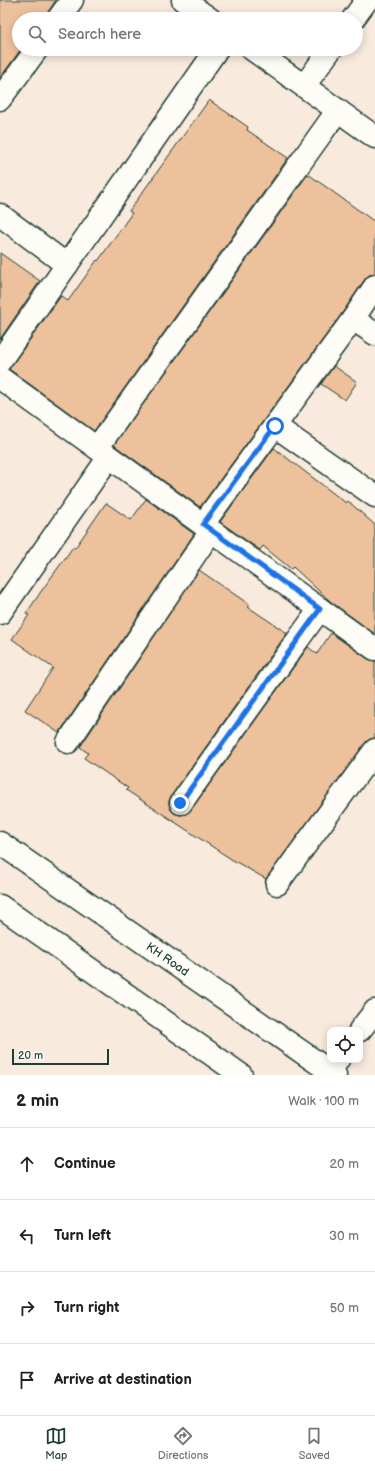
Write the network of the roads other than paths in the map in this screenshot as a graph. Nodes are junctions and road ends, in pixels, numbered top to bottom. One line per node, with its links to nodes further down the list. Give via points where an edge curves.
1 (72, 0): 4 (street)
2 (183, 0): 5 (street)
3 (367, 0): 6 (street)
4 (63, 12)
5 (200, 12)
6 (358, 12)
7 (31, 56): 12 (street)
8 (213, 56): 16 (street)
9 (262, 56): 11 (street)
10 (326, 56): 11 (street)
11 (304, 86): 13 (street)
12 (0, 99)
13 (338, 110): 14 (street); 23 (street)
14 (375, 137)
15 (0, 215): 16 (street)
16 (67, 265): 20 (street)
17 (375, 286): 18 (street)
18 (353, 319): 19 (street); 22 (street)
19 (375, 334)
20 (0, 361)
21 (0, 378): 23 (street)
22 (275, 426): 24 (street); 25 (street)
23 (103, 453): 25 (street); 27 (street)
24 (375, 496)
25 (207, 528): 26 (street); 29 (street)
26 (320, 609): 28 (street); 31 (street)
27 (0, 613)
28 (375, 649)
29 (68, 742)
30 (375, 750): 33 (street)
31 (180, 803)
32 (0, 843): 37 (street, KH Road)
33 (277, 884)
34 (0, 906): 38 (street)
35 (375, 1010): 36 (street)
36 (362, 1027)
37 (332, 1070)
38 (241, 1075)

